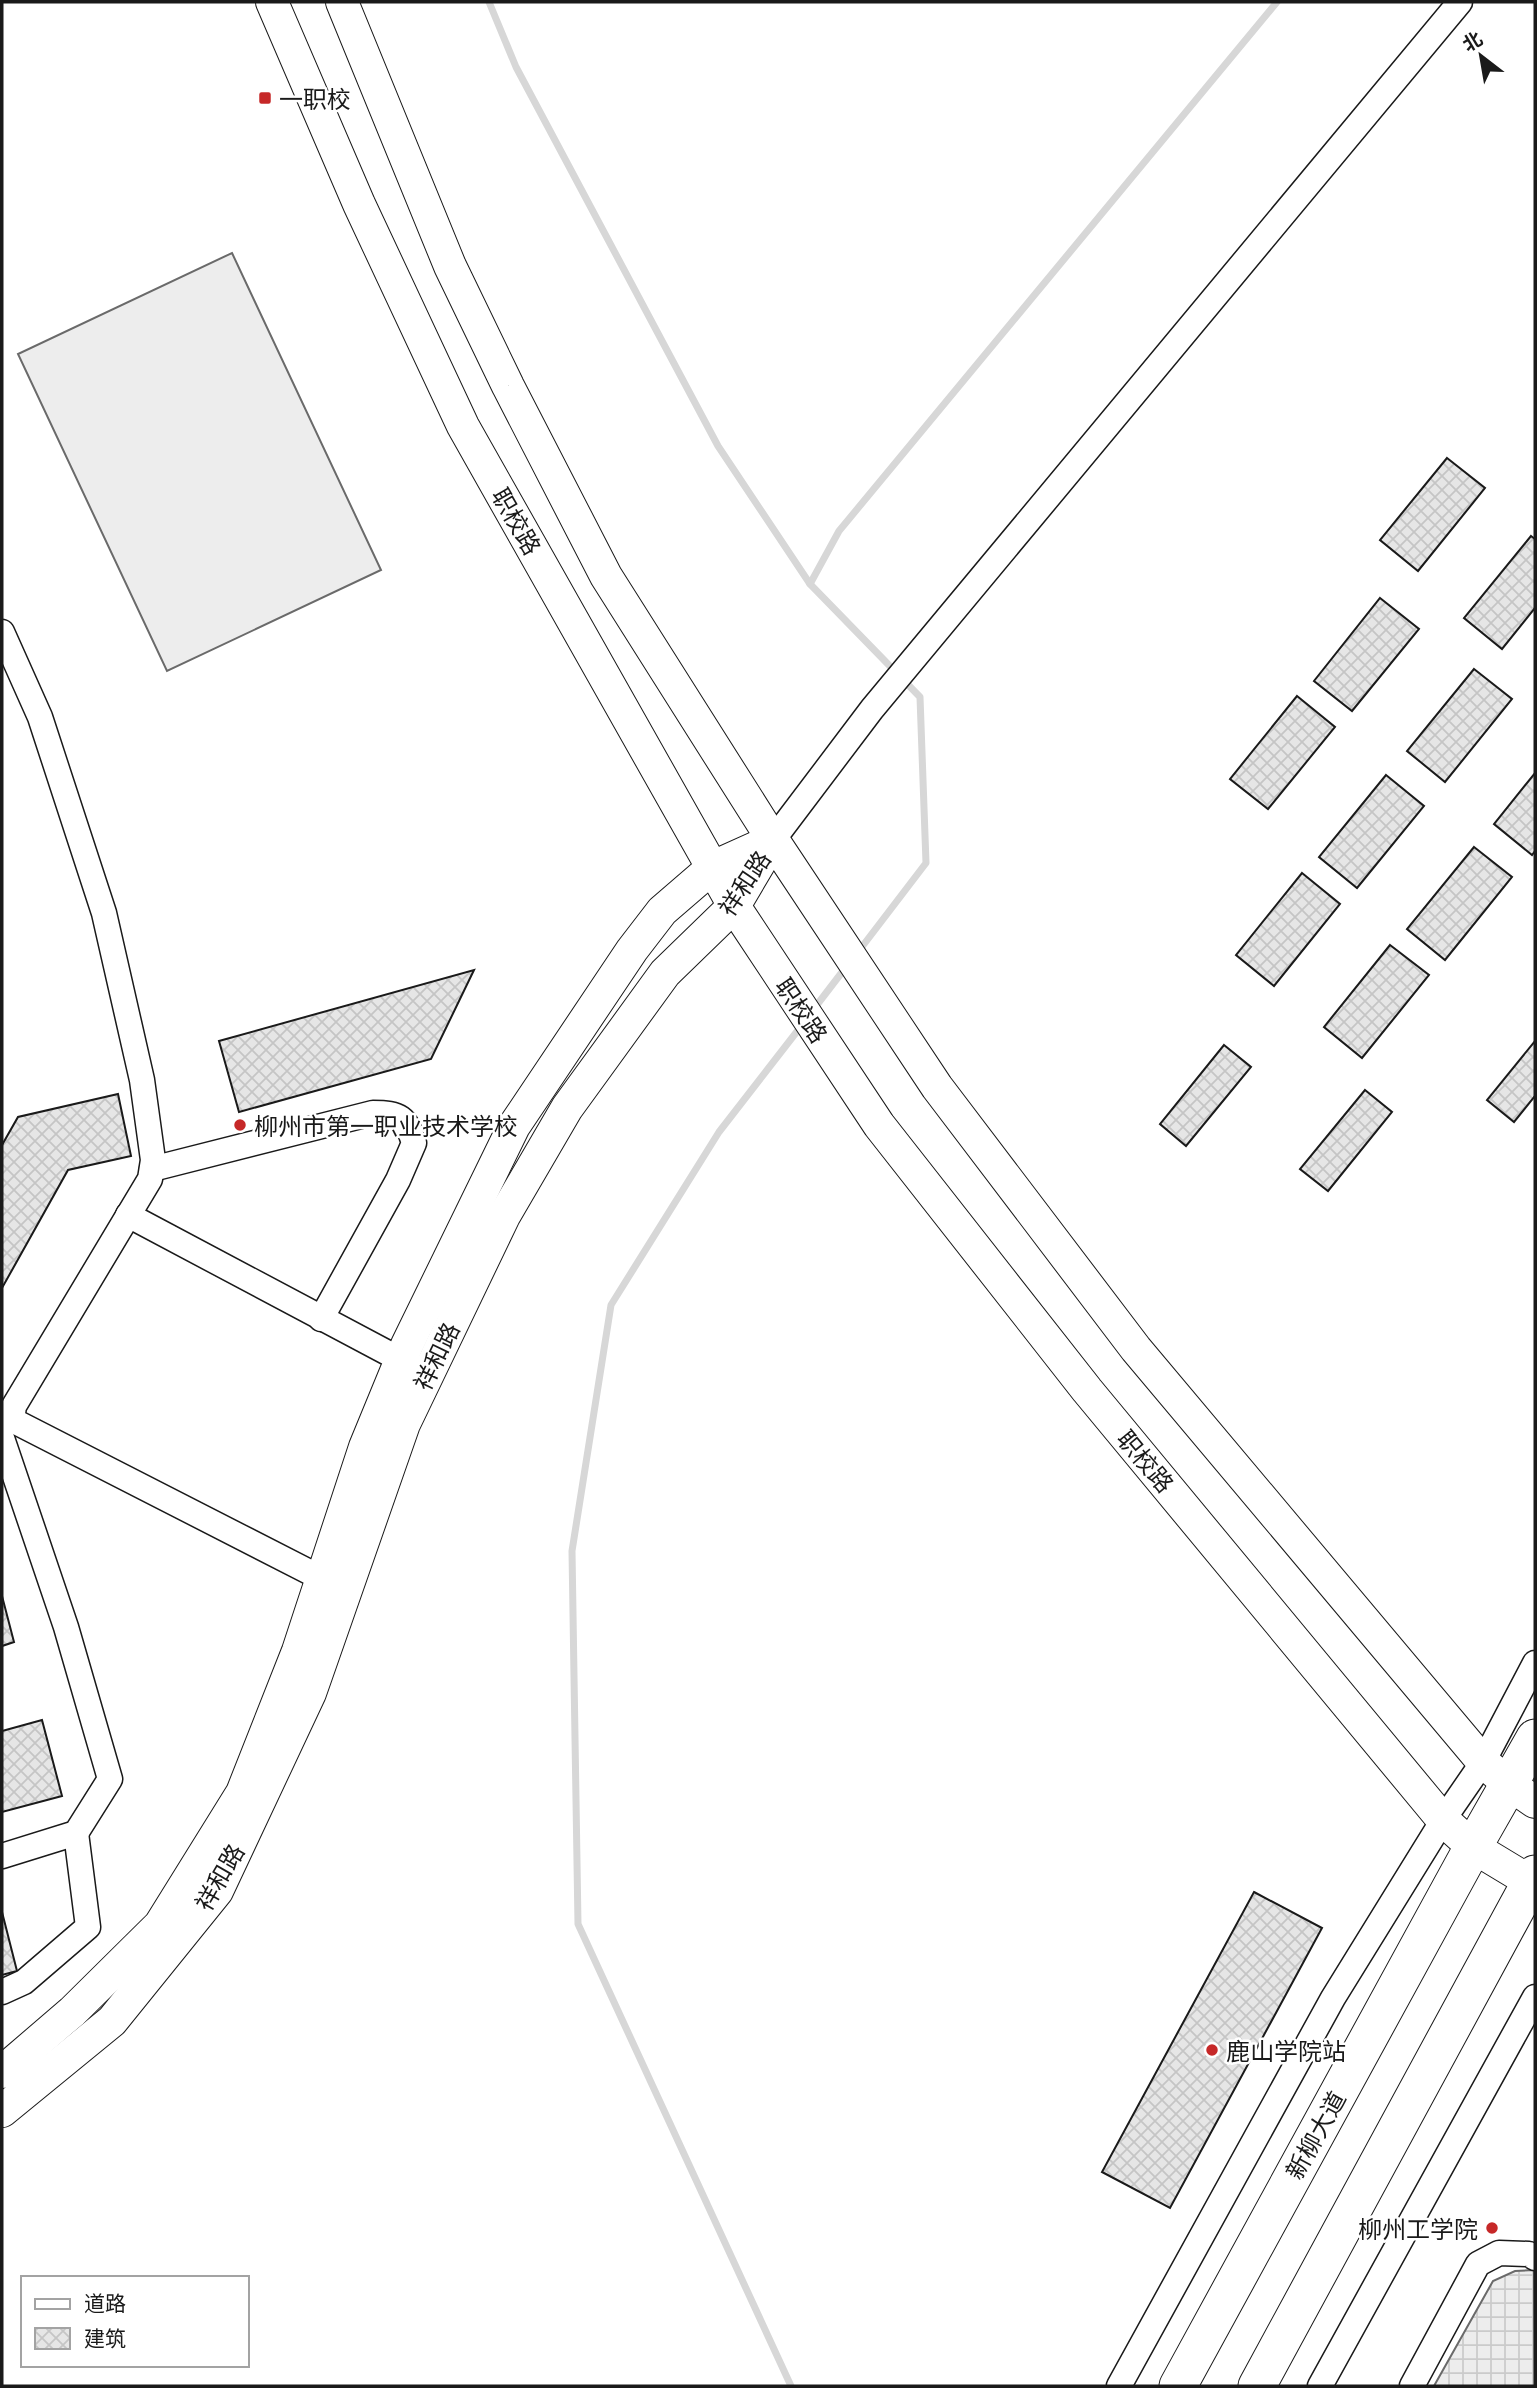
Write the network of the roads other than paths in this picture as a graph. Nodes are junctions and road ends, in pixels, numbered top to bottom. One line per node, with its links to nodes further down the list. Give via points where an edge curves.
1 (272, 2): 6 (main road, 职校路, via 359,204 463,425)
2 (342, 2): 5 (main road, via 450,266 508,386 606,576)
3 (1460, 2): 5 (street, via 873,709)
4 (2, 632): 8 (street, via 40,717 104,913 142,1080)
5 (773, 840): 6 (main road, 祥和路); 7 (main road, 祥和路); 16 (main road, via 937,1087 1136,1349)
6 (713, 866): 7 (main road, 职校路); 11 (main road, 祥和路, via 662,911 632,950 514,1126)
7 (734, 906): 17 (main road, 职校路, via 879,1125 1087,1390); 25 (main road, 祥和路, via 665,973 567,1108 504,1216 404,1423 310,1693 217,1891 112,2021)
8 (152, 1169): 9 (street); 10 (street, via 373,1113 393,1113 408,1123 414,1143 398,1180)
9 (128, 1215): 10 (street); 12 (street, via 14,1406)
10 (321, 1319): 11 (street)
11 (401, 1360): 13 (main road, 祥和路, via 365,1447)
12 (5, 1432): 13 (street); 18 (street, via 110,1779)
13 (321, 1578): 24 (main road, 祥和路, via 298,1651 242,1793 160,1925 72,2012)
14 (1535, 1663): 16 (street)
15 (1535, 1738): 16 (highway, 新柳大道)
16 (1509, 1783): 17 (street); 19 (highway, 新柳大道)
17 (1443, 1820): 19 (main road, 职校路); 27 (street, via 1333,1998)
18 (76, 1833): 20 (street); 22 (street, via 88,1927 24,1982)
19 (1473, 1847): 21 (main road, 职校路); 28 (highway, 新柳大道)
20 (2, 1856)
21 (1533, 1878): 29 (highway)
22 (2, 1992)
23 (1535, 1997): 30 (street)
24 (2, 2072)
25 (2, 2111)
26 (1535, 2258): 31 (street, via 1499,2253 1478,2264)
27 (1119, 2386)
28 (1178, 2386)
29 (1257, 2386)
30 (1320, 2386)
31 (1412, 2386)

